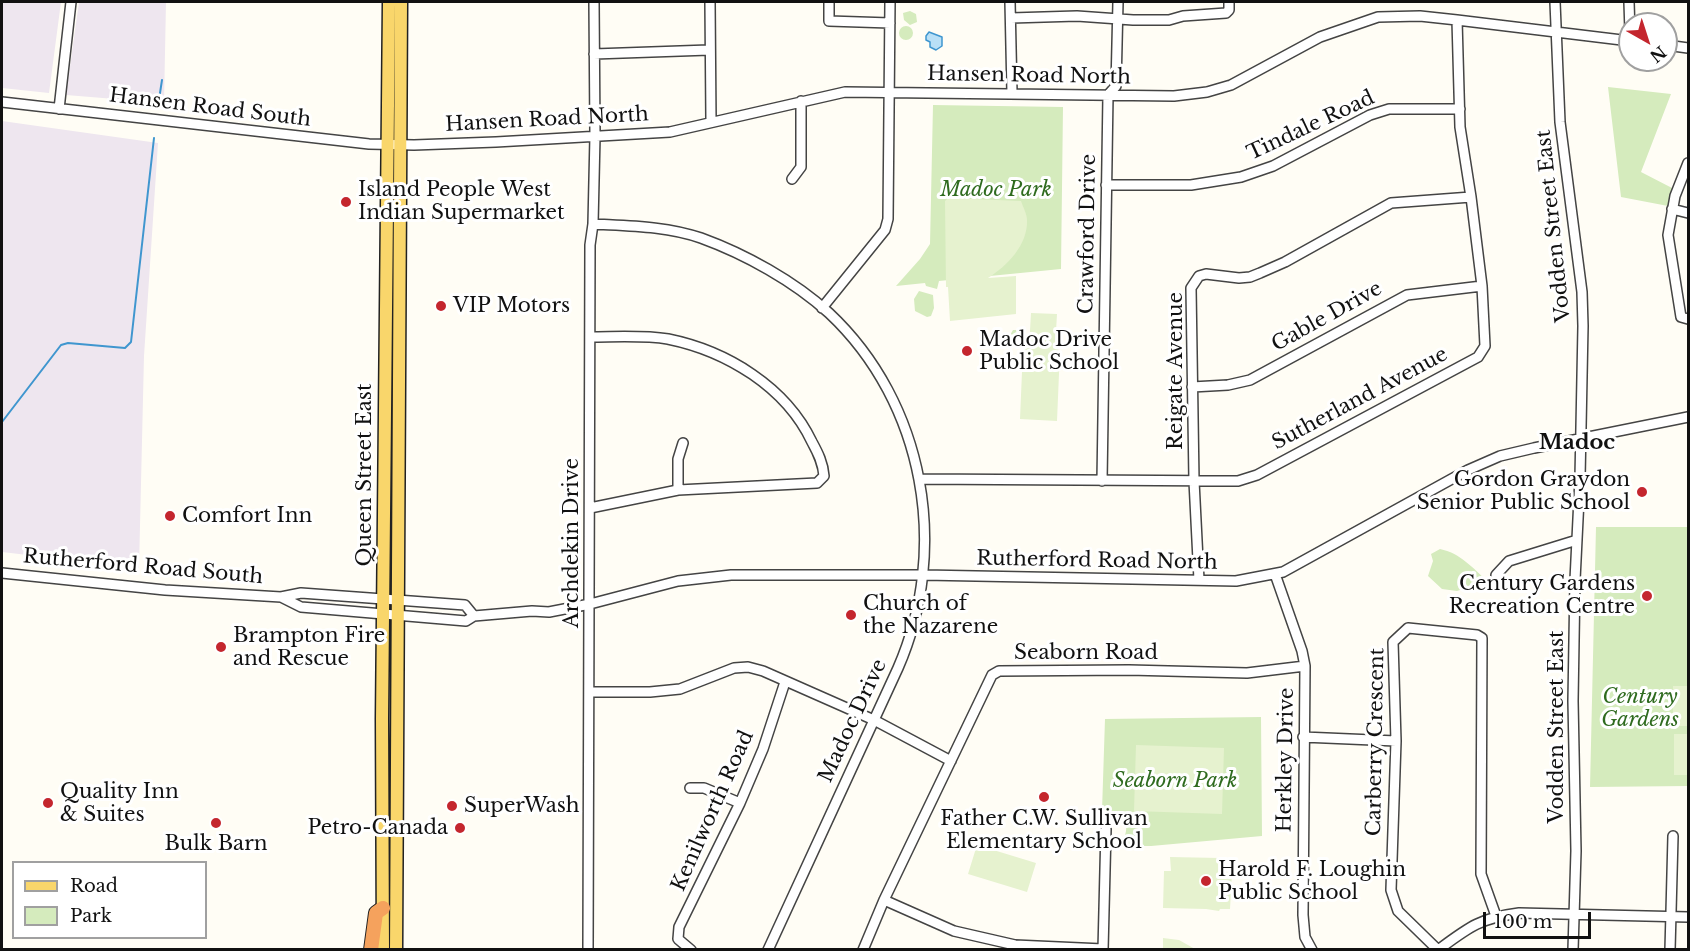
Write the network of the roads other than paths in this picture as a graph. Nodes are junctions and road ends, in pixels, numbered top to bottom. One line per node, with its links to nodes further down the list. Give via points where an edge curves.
1 (71, 2): 25 (street)
2 (389, 2): 29 (main road, Queen Street East)
3 (401, 2): 30 (main road, Queen Street East)
4 (594, 2): 19 (street, Archdekin Drive)
5 (710, 2): 18 (street)
6 (830, 2): 15 (street, via 829,21)
7 (890, 2): 15 (street)
8 (1010, 2): 12 (street)
9 (1118, 2): 13 (street, Crawford Drive)
10 (1229, 2): 13 (street, via 1226,13 1169,20)
11 (1555, 2): 16 (street, Vodden Street East)
12 (1011, 18): 13 (street); 21 (street)
13 (1118, 19): 22 (street, Crawford Drive, via 1116,86)
14 (1457, 20): 16 (street, Hansen Road North); 22 (street, Hansen Road North, via 1378,16 1320,37 1226,87 1174,96); 26 (street, Sutherland Avenue)
15 (890, 23): 20 (street)
16 (1556, 33): 17 (street, Hansen Road North); 45 (street, Vodden Street East, via 1560,122 1582,292)
17 (1618, 40)
18 (709, 50): 19 (street); 27 (street)
19 (594, 54): 28 (street, Archdekin Drive)
20 (889, 92): 21 (street, Hansen Road North); 23 (street, Hansen Road North, via 845,92); 40 (street, via 885,230)
21 (1012, 93): 22 (street, Hansen Road North)
22 (1108, 95): 34 (street, Crawford Drive)
23 (801, 101): 27 (street, Hansen Road North); 33 (street, via 801,166)
24 (2, 102): 25 (street, Hansen Road South)
25 (59, 109): 29 (street, Hansen Road South)
26 (1460, 109): 34 (street, Tindale Road, via 1389,109 1273,166 1241,177 1191,185); 35 (street, Sutherland Avenue)
27 (711, 121): 28 (street, Hansen Road North, via 670,132)
28 (595, 136): 31 (street, Hansen Road North); 38 (street, Archdekin Drive)
29 (387, 145): 30 (street, Hansen Road South); 59 (main road, Queen Street East)
30 (400, 145): 31 (street, Hansen Road South); 60 (main road, Queen Street East)
31 (414, 145)
32 (1689, 163): 36 (street)
33 (792, 179)
34 (1106, 185): 48 (street, Crawford Drive)
35 (1471, 196): 39 (street, Sutherland Avenue); 43 (street, Reigate Avenue, via 1391,203 1250,277 1199,276 1191,288)
36 (1672, 209): 37 (street); 41 (street, via 1668,235 1681,317)
37 (1689, 213)
38 (593, 224): 40 (street, Madoc Drive, via 662,228 699,237 780,276); 42 (street, Archdekin Drive)
39 (1482, 286): 43 (street, Gable Drive, via 1407,295 1251,380); 49 (street, Sutherland Avenue, via 1485,346 1478,357 1257,475 1238,481)
40 (822, 308): 47 (street, Madoc Drive, via 851,337 888,389)
41 (1689, 319)
42 (590, 337): 50 (street, via 667,339 701,349 754,375 780,395 804,424 823,466 824,476 817,483); 51 (street, Archdekin Drive)
43 (1192, 387): 49 (street, Reigate Avenue)
44 (1689, 417): 45 (street, Rutherford Road North)
45 (1580, 439): 52 (street, Vodden Street East); 54 (street, Rutherford Road North, via 1500,456 1468,470)
46 (683, 443): 50 (street, via 678,459)
47 (919, 479): 48 (street, Sutherland Avenue); 55 (street, Madoc Drive, via 925,520)
48 (1102, 481): 49 (street, Sutherland Avenue)
49 (1194, 481): 57 (street, Reigate Avenue)
50 (678, 490): 51 (street)
51 (590, 508): 61 (street, Archdekin Drive)
52 (1577, 540): 56 (street, via 1509,561); 77 (street, Vodden Street East)
53 (2, 573): 58 (street, Rutherford Road South)
54 (1275, 574): 57 (street, Rutherford Road North, via 1236,582); 64 (street, Herkley Drive)
55 (924, 575): 57 (street, Rutherford Road North); 61 (street, Rutherford Road North, via 731,575 678,581); 67 (street, Madoc Drive, via 913,629)
56 (1496, 575)
57 (1198, 580)
58 (281, 597): 59 (street, Rutherford Road South, via 301,593); 62 (street, Rutherford Road South, via 301,607)
59 (384, 598): 60 (street, Rutherford Road South); 62 (main road, Queen Street East)
60 (397, 599): 62 (main road, Queen Street East); 63 (street, Rutherford Road South, via 465,605)
61 (590, 604): 63 (street, Rutherford Road North, via 549,612); 66 (street, Archdekin Drive)
62 (391, 615): 63 (street, Rutherford Road South, via 466,621); 76 (main road, Queen Street East); 84 (main road, Queen Street East)
63 (474, 616)
64 (1305, 666): 68 (street, Herkley Drive); 70 (street, Seaborn Road, via 1247,673 999,671 988,681)
65 (785, 682): 66 (street, via 763,671 734,668 680,688); 67 (street); 72 (street, Kenilworth Road)
66 (590, 692): 85 (street, Archdekin Drive)
67 (874, 720): 70 (street); 87 (street, Madoc Drive)
68 (1303, 737): 69 (street); 89 (street, Herkley Drive, via 1303,915 1305,937)
69 (1396, 741): 78 (street, Carberry Crescent, via 1393,642 1408,628 1482,638 1480,874); 90 (street, Carberry Crescent, via 1391,890 1398,911)
70 (951, 760): 75 (street, Seaborn Road)
71 (690, 788): 72 (street, via 704,788)
72 (740, 803): 86 (street, Kenilworth Road, via 680,927 678,939)
73 (1106, 829): 81 (street)
74 (1673, 836): 79 (street)
75 (885, 900): 81 (street, via 954,931 1015,945); 88 (street, Seaborn Road)
76 (383, 908): 82 (highway, via 376,914); 83 (main road, Queen Street East)
77 (1574, 915): 78 (street); 79 (street); 91 (street, Vodden Street East)
78 (1496, 916): 90 (street, via 1474,924)
79 (1671, 917): 80 (street); 92 (street)
80 (1689, 917)
81 (1103, 949)
82 (371, 950)
83 (383, 950)
84 (396, 950)
85 (588, 950)
86 (691, 950)
87 (768, 950)
88 (863, 950)
89 (1312, 950)
90 (1438, 950)
91 (1573, 950)
92 (1670, 950)

